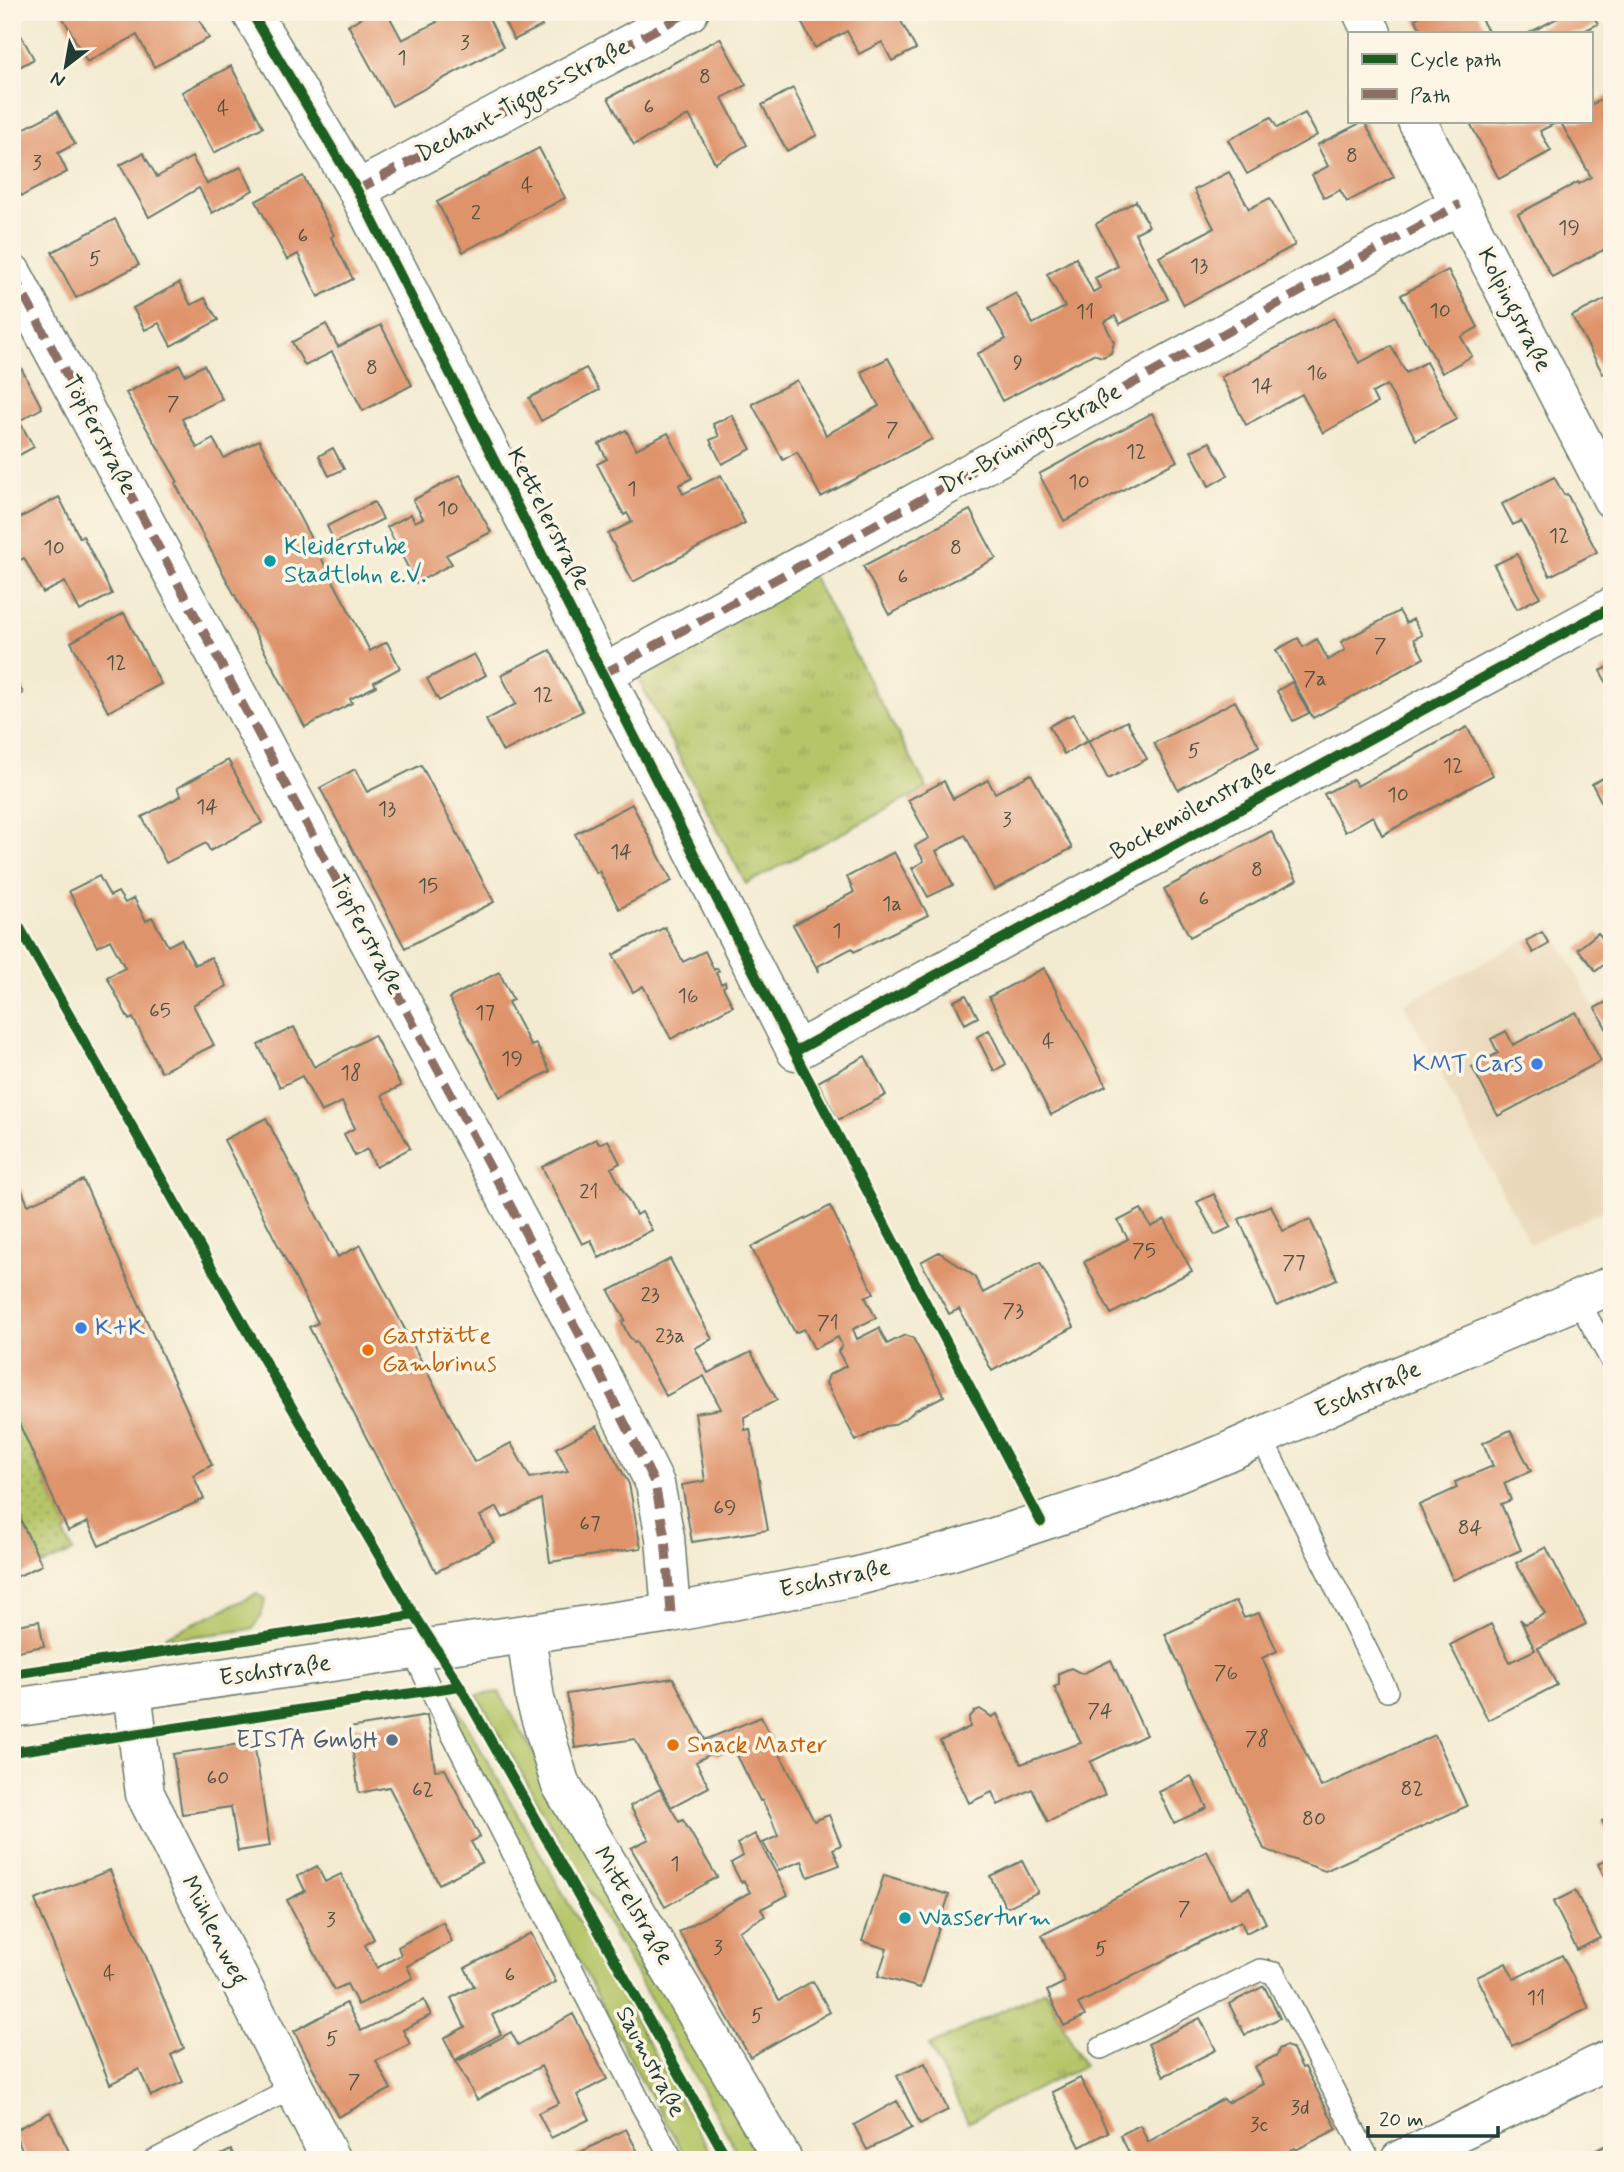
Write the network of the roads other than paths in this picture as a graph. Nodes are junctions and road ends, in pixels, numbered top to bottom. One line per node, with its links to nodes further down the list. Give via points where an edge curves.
1 (251, 12): 6 (street, Kettelerstraße)
2 (689, 12): 6 (street, Dechant-Tigges-Straße)
3 (1362, 12): 4 (street)
4 (1372, 32)
5 (1418, 122): 7 (street, Kolpingstraße)
6 (357, 190): 11 (street, Kettelerstraße)
7 (1460, 204): 9 (street, Kolpingstraße); 11 (street, Dr.-Brüning-Straße)
8 (12, 273): 16 (street, Töpferstraße, via 655,1484)
9 (1612, 499)
10 (1612, 607): 12 (street, Bockemölenstraße)
11 (603, 674): 12 (street, Kettelerstraße)
12 (796, 1051)
13 (1595, 1293): 14 (lane); 15 (street, Eschstraße)
14 (1612, 1362)
15 (1261, 1437): 16 (street, Eschstraße, via 1119,1496 949,1552 854,1577); 20 (lane)
16 (671, 1613): 17 (street, Eschstraße)
17 (526, 1635): 18 (street, Eschstraße); 28 (street, Mittelstraße, via 535,1699 560,1783)
18 (413, 1651): 19 (street, Eschstraße); 27 (lane, Saumstraße)
19 (132, 1691): 21 (street, Eschstraße); 24 (street, Mühlenweg, via 145,1794)
20 (1387, 1691)
21 (12, 1708)
22 (1101, 2048): 29 (lane, via 1260,1970 1274,1973)
23 (1612, 2057): 30 (street)
24 (294, 2087): 25 (lane); 26 (street, Mühlenweg)
25 (155, 2160)
26 (331, 2160)
27 (673, 2160)
28 (783, 2160)
29 (1369, 2160)
30 (1400, 2160)

